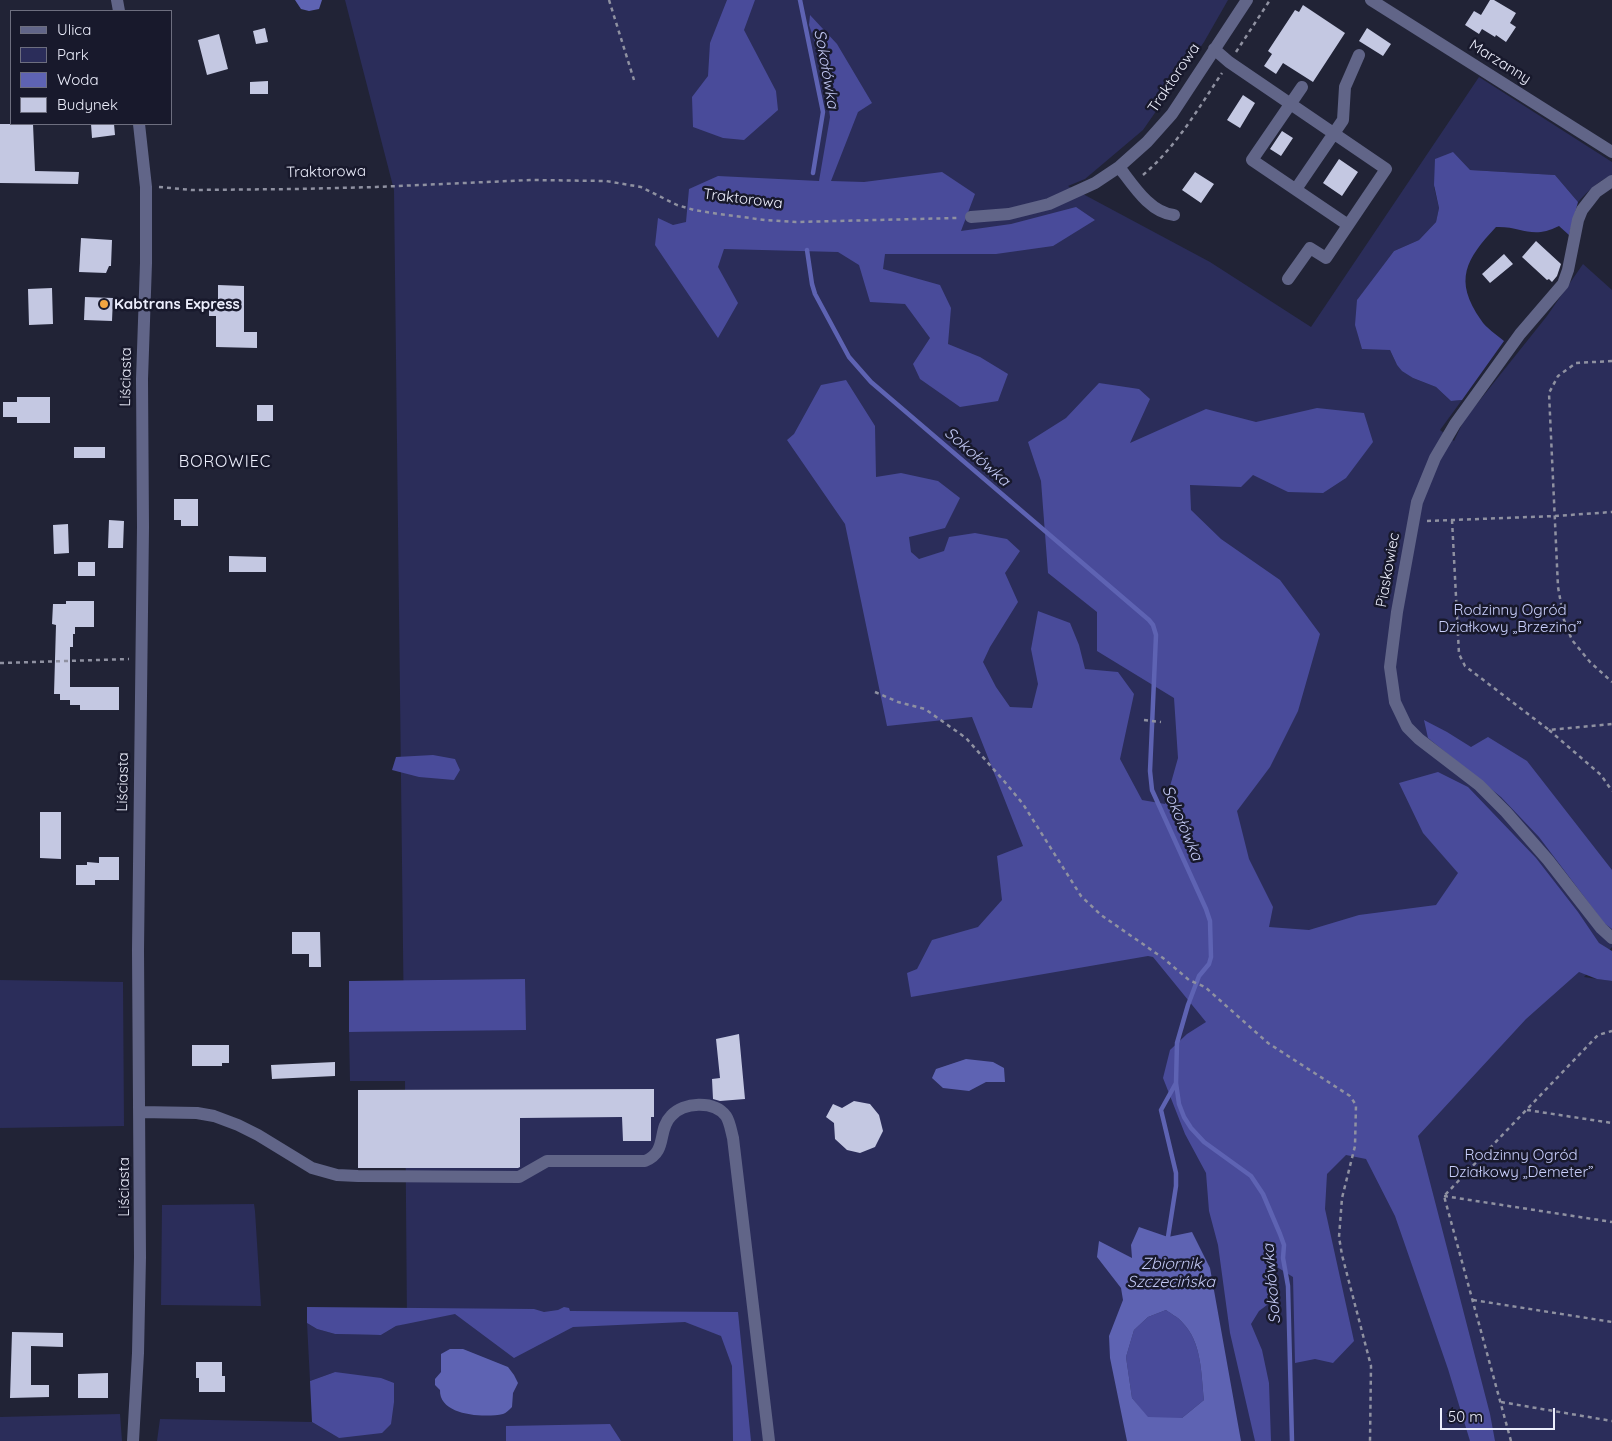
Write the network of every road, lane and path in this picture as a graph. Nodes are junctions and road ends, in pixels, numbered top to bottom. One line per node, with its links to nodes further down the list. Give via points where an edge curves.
1 (609, 0): 8 (path)
2 (1247, 0): 5 (street, Traktorowa)
3 (1270, 0): 7 (path)
4 (1371, 0): 13 (street, Marzanny)
5 (1214, 50): 7 (street); 14 (street, Traktorowa, via 1172,114)
6 (1359, 55): 12 (street, via 1345,87 1343,120)
7 (1229, 62): 10 (street); 16 (path, via 1180,135)
8 (634, 80)
9 (1302, 87): 10 (street)
10 (1290, 104): 12 (street); 18 (street, via 1252,160)
11 (139, 125): 17 (street, Liściasta)
12 (1334, 134): 18 (street); 21 (street, via 1386,169)
13 (1612, 152)
14 (1119, 167): 16 (street); 20 (street, Traktorowa, via 1095,183 1049,204 1009,214)
15 (1612, 181): 37 (street, Piaskowiec, via 1596,192 1582,210 1563,284 1520,334 1455,424 1435,458 1416,502 1390,667 1395,702 1407,727 1419,740 1479,785 1506,812)
16 (1132, 184): 19 (street, via 1157,210)
17 (146, 187): 20 (path, Traktorowa, via 296,189 524,180 606,182 641,187 694,210 766,220 803,222); 28 (street, Liściasta)
18 (1296, 189): 21 (street)
19 (1174, 215)
20 (971, 217)
21 (1348, 225): 22 (street, via 1326,258 1310,248)
22 (1288, 279)
23 (1612, 361): 25 (path, via 1576,363 1558,376 1548,393)
24 (1612, 512): 25 (path)
25 (1555, 516): 26 (path); 30 (path, via 1558,587 1564,620 1572,640)
26 (1452, 520): 27 (path); 35 (path, via 1459,654 1465,666)
27 (1423, 521)
28 (140, 659): 29 (path); 40 (street, Liściasta)
29 (0, 663)
30 (1612, 682)
31 (875, 692): 50 (path, via 925,709 966,738 1023,804 1081,896 1101,915 1189,980 1206,987 1268,1043 1350,1096 1356,1105 1355,1146 1342,1198 1339,1237 1372,1366)
32 (1144, 720): 33 (path)
33 (1161, 722)
34 (1612, 724): 35 (path)
35 (1549, 730): 36 (path, via 1601,775)
36 (1612, 791)
37 (1612, 938)
38 (1612, 1031): 39 (path, via 1598,1035)
39 (1527, 1110): 41 (path); 42 (path)
40 (140, 1112): 48 (street, Liściasta, via 138,1353); 49 (street, via 214,1116 238,1124 312,1168 337,1175 519,1176 547,1161 646,1161 654,1157 662,1144 665,1124 675,1112 686,1106 706,1105 720,1111 728,1120 733,1138)
41 (1612, 1123)
42 (1444, 1196): 43 (path); 44 (path)
43 (1612, 1222)
44 (1473, 1300): 45 (path); 46 (path)
45 (1612, 1322)
46 (1501, 1402): 47 (path); 51 (path)
47 (1612, 1421)
48 (133, 1441)
49 (769, 1441)
50 (1370, 1441)
51 (1511, 1441)

